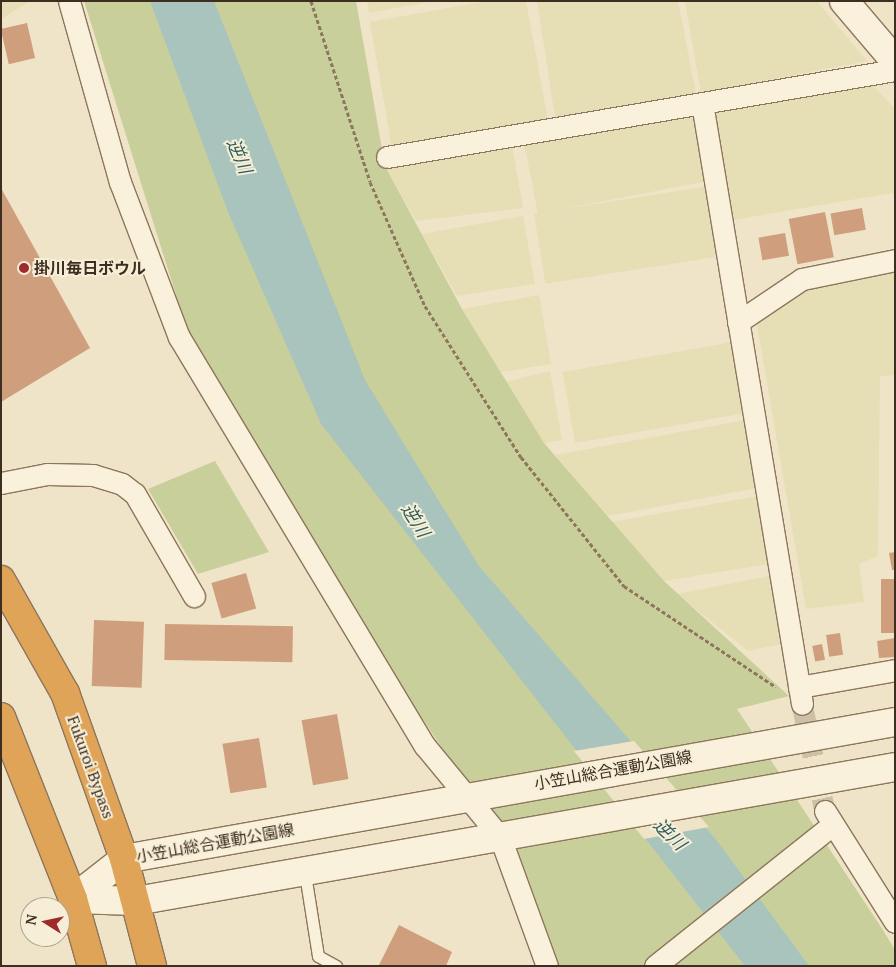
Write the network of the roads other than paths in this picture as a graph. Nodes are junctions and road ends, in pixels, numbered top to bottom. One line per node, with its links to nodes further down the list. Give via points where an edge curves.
1 (69, 1): 16 (street, via 120,182 179,337 425,746)
2 (844, 1): 3 (main road)
3 (895, 61)
4 (895, 70): 5 (street)
5 (702, 103): 6 (street); 8 (street)
6 (387, 157)
7 (895, 260): 8 (street, via 802,280)
8 (738, 322): 12 (street, via 800,695)
9 (1, 483): 11 (street, via 47,474 93,475 122,484 135,494)
10 (1, 580): 18 (highway, Fukuroi Bypass, via 65,693)
11 (194, 596)
12 (895, 670)
13 (1, 717): 20 (highway)
14 (895, 722): 16 (main road, 小笠山総合運動公園線)
15 (895, 767): 17 (main road)
16 (467, 797): 17 (street); 18 (main road, 小笠山総合運動公園線)
17 (500, 837): 19 (main road); 26 (street)
18 (124, 859): 20 (main road, 小笠山総合運動公園線); 21 (highway, Fukuroi Bypass)
19 (305, 874): 21 (main road); 25 (lane, via 318,956)
20 (73, 899): 21 (main road); 23 (highway)
21 (136, 901): 24 (highway, Fukuroi Bypass)
22 (895, 922): 27 (street, via 828,818)
23 (92, 966)
24 (152, 966)
25 (336, 966)
26 (547, 966)
27 (655, 966)

